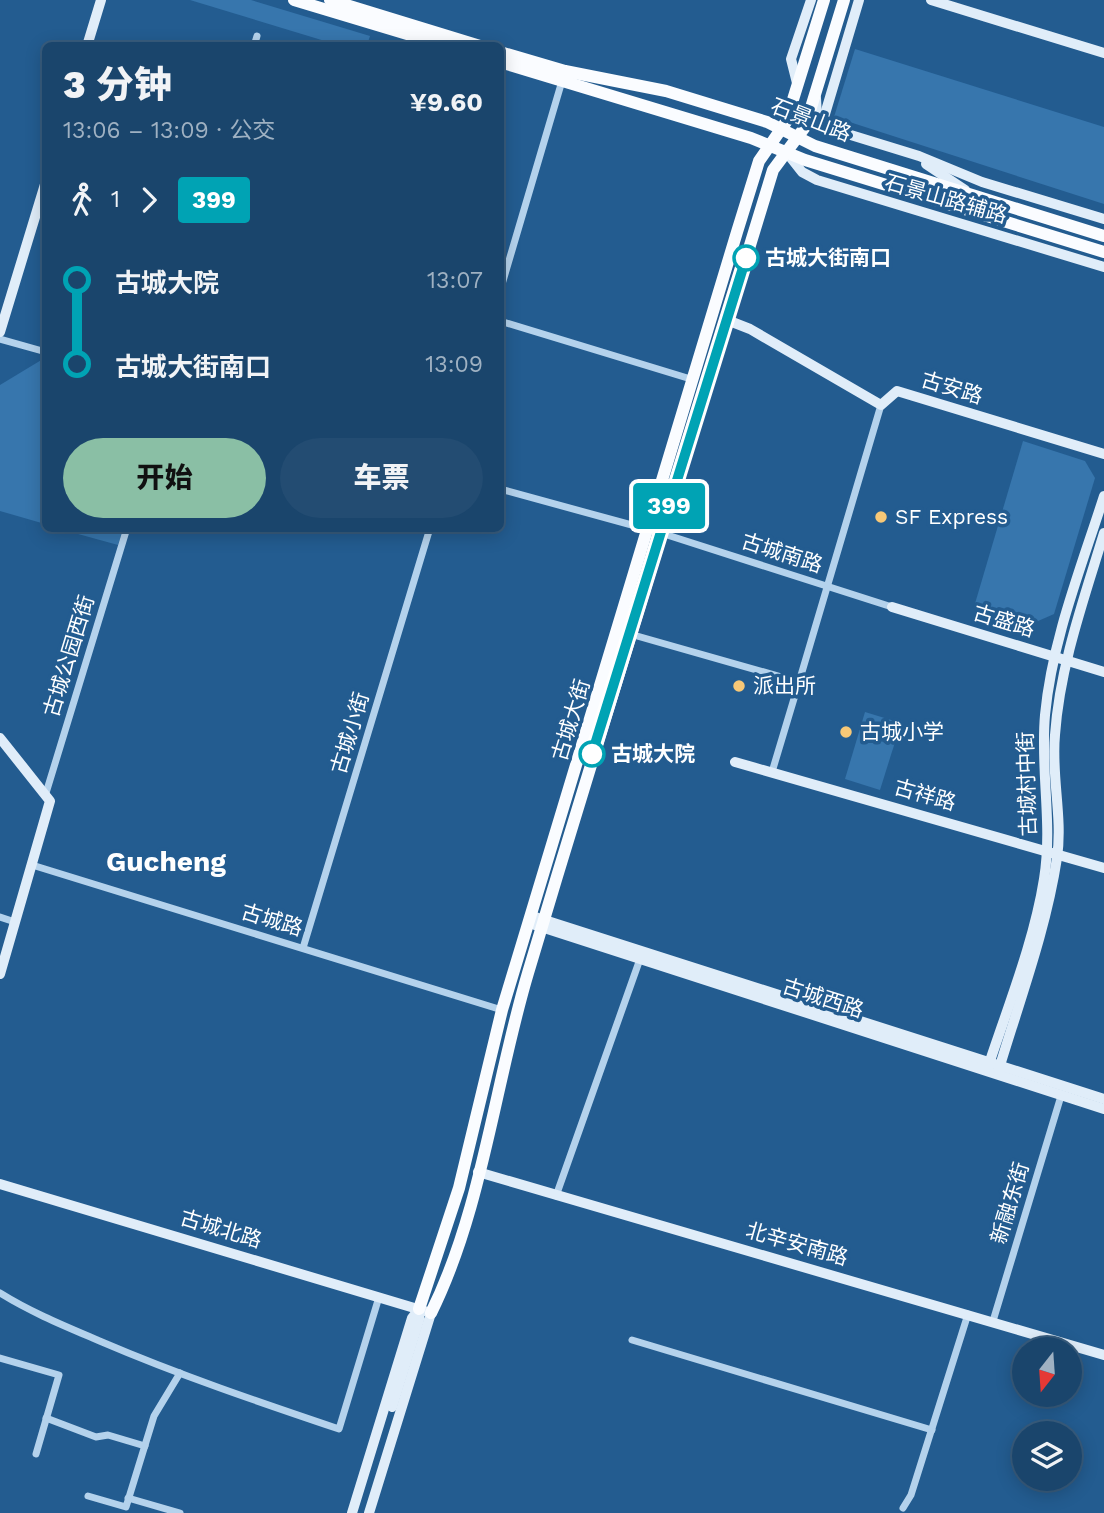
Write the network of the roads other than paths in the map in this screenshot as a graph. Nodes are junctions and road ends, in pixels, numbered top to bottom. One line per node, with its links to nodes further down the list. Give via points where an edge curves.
1 (101, 0): 10 (street)
2 (294, 0): 12 (main road)
3 (330, 0): 13 (main road)
4 (811, 0): 18 (street, via 791,59)
5 (824, 0): 18 (main road, 古城大街)
6 (844, 0): 19 (main road, 古城大街)
7 (859, 0): 20 (street)
8 (931, 0): 15 (street)
9 (257, 36): 11 (street)
10 (88, 42)
11 (255, 42)
12 (434, 42)
13 (467, 42)
14 (504, 53): 21 (main road, 石景山路, via 587,77 666,91)
15 (1104, 53)
16 (504, 63): 17 (main road, 石景山路)
17 (562, 81): 23 (main road, 石景山路); 32 (street)
18 (797, 83): 21 (main road, 古城大街)
19 (815, 93): 20 (street); 22 (main road, 古城大街)
20 (822, 124): 24 (street, 石景山路辅路)
21 (781, 129): 22 (main road, 石景山路); 23 (main road, 古城大街)
22 (798, 137): 25 (main road, 古城大街); 26 (main road, 石景山路)
23 (769, 146): 25 (main road, 石景山路); 38 (main road, 古城大街, via 759,160)
24 (898, 150): 26 (street); 28 (street, 石景山路辅路, via 982,182)
25 (787, 153): 30 (main road, 石景山路); 31 (street, 石景山路辅路, via 802,172 817,180); 33 (main road, 古城大街, via 773,170)
26 (967, 192): 29 (main road, 石景山路)
27 (42, 194): 35 (street)
28 (1104, 219)
29 (1104, 236)
30 (1104, 252)
31 (1104, 267)
32 (504, 277)
33 (727, 320): 39 (street); 45 (main road, 古城大街)
34 (504, 322): 38 (street)
35 (0, 332)
36 (0, 339): 37 (street)
37 (42, 351)
38 (694, 380): 45 (main road, 古城大街)
39 (881, 405): 40 (street, 古安路, via 897,391); 47 (street)
40 (1104, 454)
41 (504, 490): 45 (street, 古城南路)
42 (1104, 496): 50 (street, 古城村中街)
43 (126, 532): 57 (street, 古城公园西街)
44 (429, 532): 64 (street, 古城小街)
45 (654, 532): 47 (street, 古城南路); 49 (main road, 古城大街); 62 (main road, 古城大街)
46 (1104, 533): 51 (street, 古城村中街)
47 (827, 586): 48 (street, 古城南路); 53 (street)
48 (892, 607): 50 (street, 古盛路)
49 (630, 634): 53 (street); 62 (main road, 古城大街)
50 (1053, 656): 51 (street, 古盛路); 58 (street, 古城村中街, via 1043,751)
51 (1066, 660): 52 (street, 古盛路); 58 (street, 古城村中街, via 1054,737)
52 (1104, 672)
53 (799, 682): 56 (street)
54 (0, 738): 57 (street)
55 (735, 762): 56 (street, 古祥路)
56 (772, 772): 58 (street, 古祥路)
57 (46, 793): 59 (street, via 50,807)
58 (1053, 852): 60 (street, 古祥路); 68 (street, 古城村中街)
59 (32, 865): 63 (street); 64 (street, 古城路)
60 (1104, 868)
61 (0, 917): 63 (street)
62 (537, 921): 65 (street, 古城西路); 67 (main road, 古城大街); 68 (street, 古城西路); 72 (main road, 古城大街)
63 (15, 922): 66 (street)
64 (303, 948): 67 (street, 古城路)
65 (640, 959): 68 (street, 古城西路); 74 (street)
66 (0, 974)
67 (502, 1010): 77 (main road, 古城大街)
68 (993, 1068): 69 (street, 古城西路); 70 (street, 古城西路)
69 (1061, 1096): 71 (street, 古城西路); 79 (street, 新融东街)
70 (1104, 1099)
71 (1104, 1109)
72 (478, 1172): 74 (street, 北辛安南路); 77 (main road, 古城大街, via 464,1224)
73 (0, 1184): 76 (street, 古城北路)
74 (556, 1196): 78 (street, 北辛安南路)
75 (0, 1293): 83 (street, via 40,1315)
76 (379, 1297): 77 (street, 古城北路); 83 (street, via 339,1429)
77 (425, 1311): 92 (street, via 412,1318); 93 (street); 94 (street)
78 (968, 1314): 79 (street, 北辛安南路); 85 (street)
79 (993, 1321): 81 (street, 北辛安南路, via 1075,1350)
80 (632, 1340): 85 (street)
81 (1104, 1355)
82 (0, 1358): 84 (street, via 59,1375)
83 (180, 1373): 86 (street, via 154,1416)
84 (46, 1418): 86 (street, via 96,1437 108,1435); 87 (street)
85 (932, 1430): 90 (street)
86 (145, 1446): 89 (street)
87 (36, 1454)
88 (88, 1496): 89 (street, via 126,1507)
89 (128, 1498): 91 (street)
90 (903, 1508)
91 (180, 1513)
92 (352, 1513)
93 (359, 1513)
94 (369, 1513)

